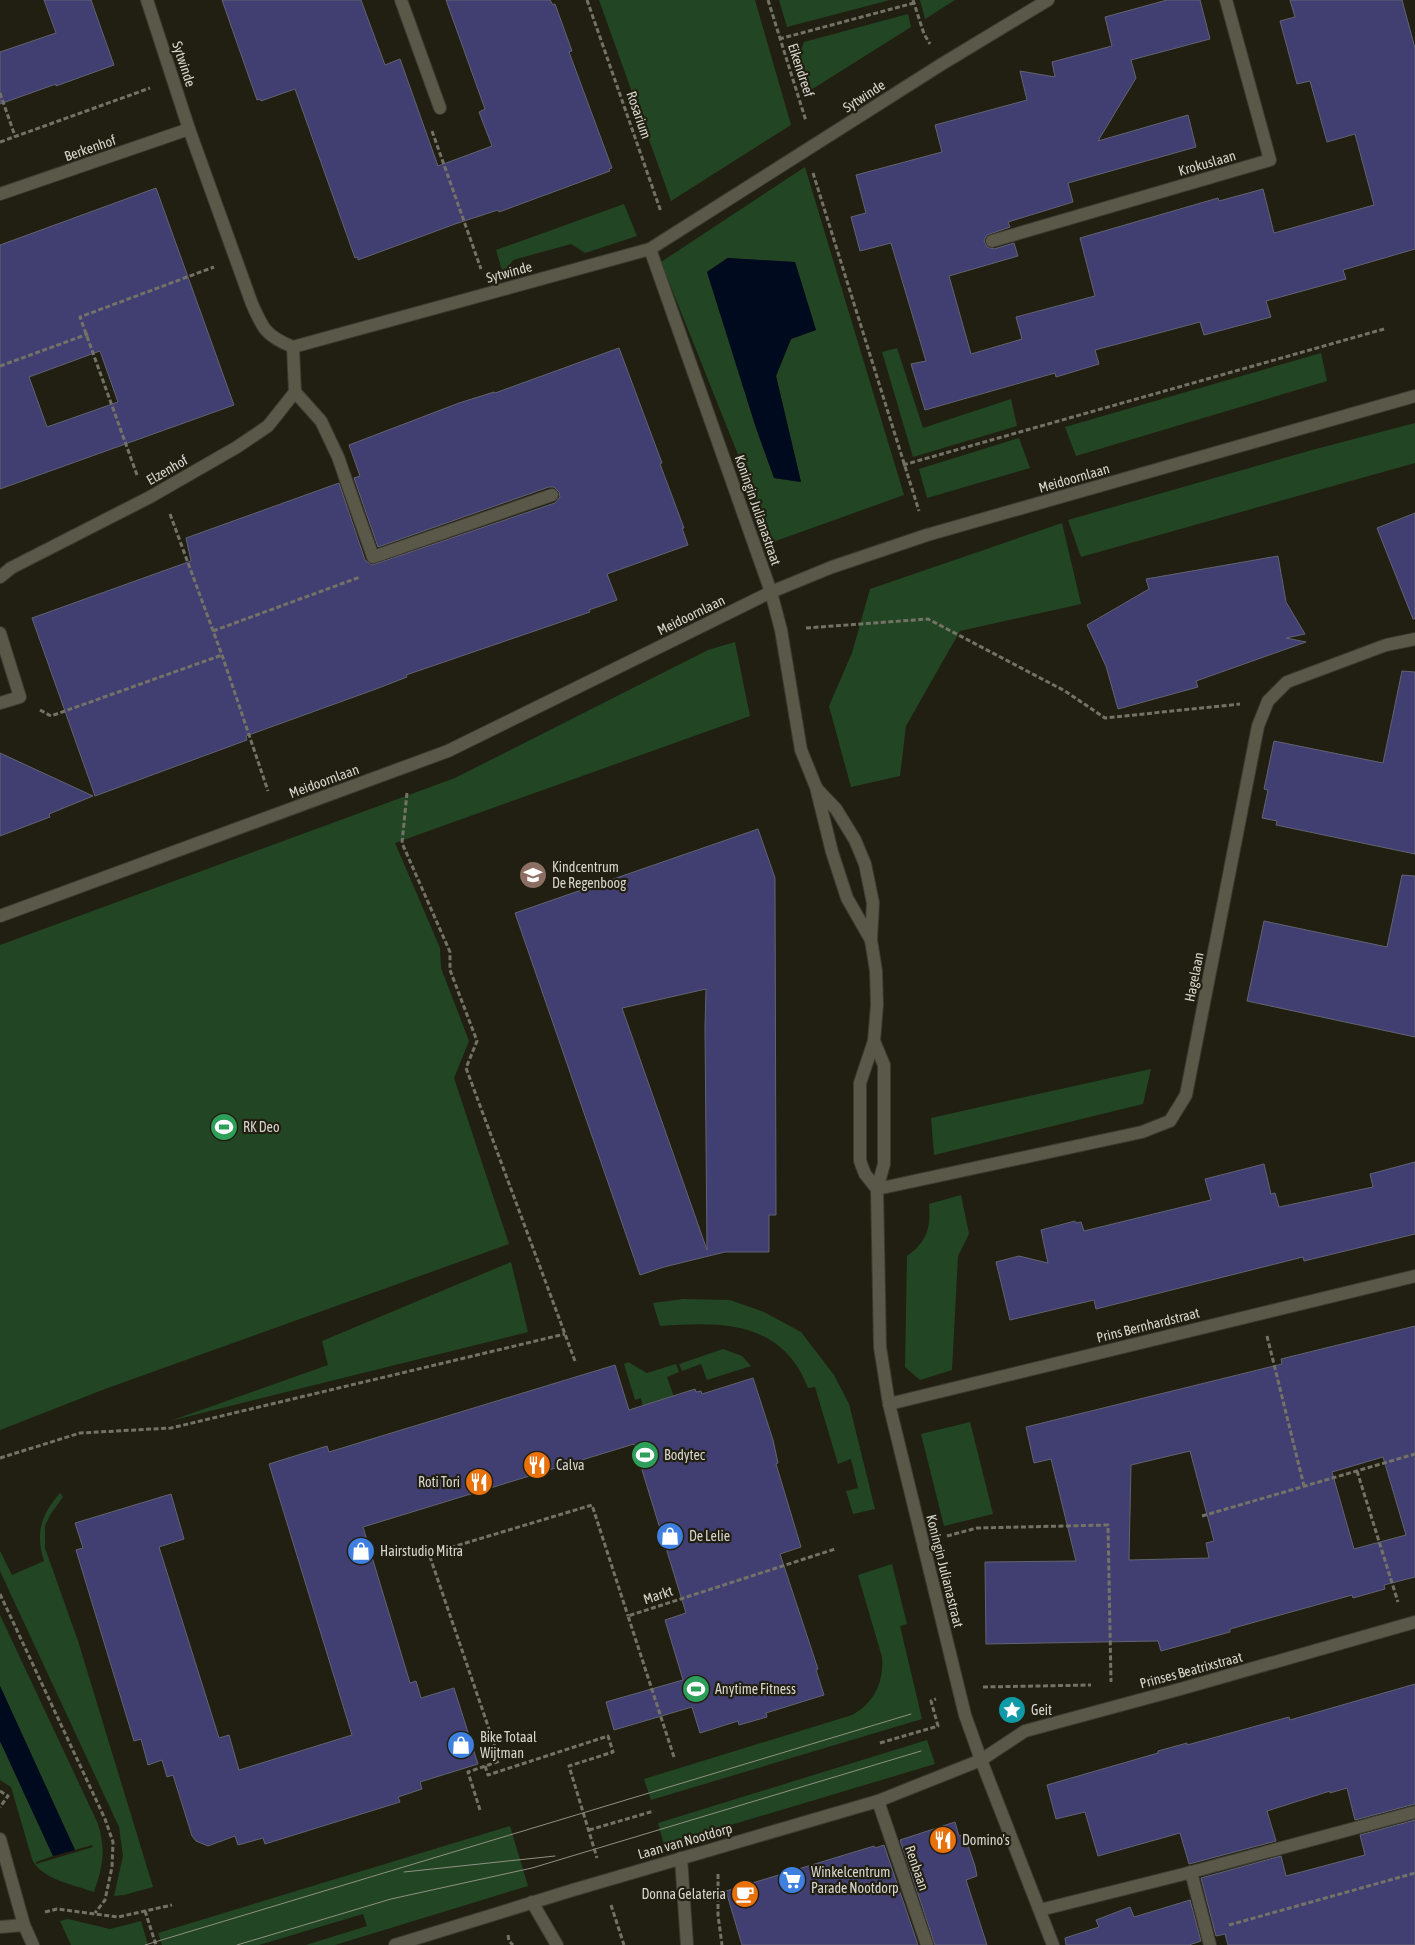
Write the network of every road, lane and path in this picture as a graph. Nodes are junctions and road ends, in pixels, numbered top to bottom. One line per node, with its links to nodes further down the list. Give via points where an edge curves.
1 (147, 0): 10 (street, Sytwinde)
2 (401, 0): 12 (street)
3 (587, 0): 18 (path, Rosarium)
4 (768, 0): 8 (path, Eikendreef)
5 (1048, 0): 9 (street, Sytwinde)
6 (1226, 0): 19 (street, Krokuslaan, via 1270,160)
7 (914, 1): 8 (path); 9 (path, via 924,34)
8 (779, 39): 16 (path, Eikendreef)
9 (942, 64): 16 (street, Sytwinde)
10 (173, 79): 13 (street, Sytwinde); 14 (path)
11 (0, 93): 14 (path)
12 (440, 108): 21 (path, via 428,121)
13 (190, 129): 17 (street, Berkenhof); 24 (street, Sytwinde, via 263,329 278,341)
14 (15, 136): 15 (path)
15 (0, 142)
16 (810, 148): 18 (street, Sytwinde); 28 (path, Eikendreef)
17 (0, 194)
18 (669, 237): 20 (street, Sytwinde)
19 (992, 241)
20 (650, 249): 21 (street, Sytwinde); 33 (street, Koningin Julianastraat)
21 (489, 293): 24 (street, Sytwinde)
22 (1384, 328): 28 (path)
23 (88, 334): 25 (path)
24 (293, 347): 26 (street)
25 (0, 366)
26 (295, 392): 31 (street, via 321,421 332,442); 32 (street, Elzenhof, via 268,426 237,447)
27 (1415, 396): 30 (street, Meidoornlaan)
28 (904, 466): 30 (path, Eikendreef)
29 (552, 495): 31 (street)
30 (927, 535): 33 (street, Meidoornlaan, via 832,567)
31 (373, 557): 35 (path, via 371,573)
32 (0, 576)
33 (772, 592): 34 (street, Koningin Julianastraat); 42 (street, Meidoornlaan, via 448,751)
34 (781, 630): 40 (path, via 928,619 1065,691 1106,718); 43 (street, Koningin Julianastraat, via 801,750)
35 (213, 631)
36 (0, 633): 39 (street)
37 (1415, 639): 40 (street, Hagelaan, via 1386,645 1287,682)
38 (222, 655): 39 (path, via 51,716)
39 (20, 697): 41 (street)
40 (1268, 701): 47 (street, Hagelaan, via 1258,726 1186,1094 1170,1121 1142,1132)
41 (0, 704)
42 (402, 768): 44 (street, Meidoornlaan); 50 (path, via 407,788 402,843 450,952 450,970 477,1041 466,1068)
43 (816, 787): 45 (street, Koningin Julianastraat, via 832,852 848,898); 45 (street, Koningin Julianastraat, via 836,809 865,864 873,903)
44 (0, 916)
45 (870, 940): 46 (street, Koningin Julianastraat, via 876,971)
46 (874, 1041): 47 (street, Koningin Julianastraat, via 884,1065 884,1164); 47 (street, Koningin Julianastraat, via 860,1083 860,1162)
47 (878, 1189): 52 (street, Koningin Julianastraat, via 880,1347)
48 (1415, 1276): 49 (street, Prins Bernhardstraat)
49 (1261, 1314): 52 (street, Prins Bernhardstraat); 56 (path)
50 (565, 1334): 51 (path); 54 (path, via 171,1428 80,1433)
51 (575, 1361)
52 (889, 1404): 58 (street, Koningin Julianastraat)
53 (1415, 1454): 55 (path)
54 (0, 1458)
55 (1357, 1471): 56 (path); 62 (path)
56 (1304, 1486): 57 (path)
57 (1202, 1516)
58 (922, 1542): 64 (path, via 977,1528 1108,1525); 65 (street, Koningin Julianastraat)
59 (835, 1549): 61 (path, Markt)
60 (0, 1594): 87 (path, via 106,1819 113,1842 105,1900)
61 (628, 1616): 67 (path, Markt); 69 (path, via 592,1505 428,1554 500,1761)
62 (1410, 1624): 68 (street, Prinses Beatrixstraat, via 1025,1731)
63 (1101, 1685): 65 (path, via 981,1687)
64 (1111, 1685)
65 (959, 1693): 66 (path, via 931,1701 938,1726); 68 (street, Koningin Julianastraat)
66 (880, 1743)
67 (674, 1757)
68 (981, 1760): 71 (street, Laan van Nootdorp); 85 (street, Koningin Julianastraat)
69 (484, 1766): 73 (path, via 468,1772); 76 (path, via 488,1775 608,1736 613,1752 569,1766)
70 (0, 1791): 72 (path, via 8,1796)
71 (878, 1802): 78 (street, Laan van Nootdorp); 98 (street, Renbaan)
72 (0, 1807)
73 (480, 1810)
74 (654, 1811): 76 (path)
75 (1415, 1812): 80 (street)
76 (588, 1830): 82 (path)
77 (0, 1839): 88 (street)
78 (713, 1849): 79 (street, Laan van Nootdorp); 97 (path, via 718,1871)
79 (681, 1858): 82 (street, Laan van Nootdorp); 96 (street)
80 (1191, 1872): 85 (street); 90 (street)
81 (1415, 1874): 90 (path)
82 (604, 1880): 83 (street, Laan van Nootdorp); 95 (path)
83 (532, 1902): 93 (street, Laan van Nootdorp); 94 (street)
84 (172, 1905): 86 (path)
85 (1040, 1910): 99 (street, Koningin Julianastraat)
86 (145, 1911): 87 (path, via 118,1917); 92 (path)
87 (95, 1913): 88 (path, via 57,1909 45,1912)
88 (24, 1925): 89 (street); 91 (street)
89 (0, 1927)
90 (1207, 1931): 100 (street)
91 (33, 1945)
92 (156, 1945)
93 (395, 1945)
94 (557, 1945)
95 (624, 1945)
96 (686, 1945)
97 (722, 1945)
98 (927, 1945)
99 (1053, 1945)
100 (1210, 1945)

